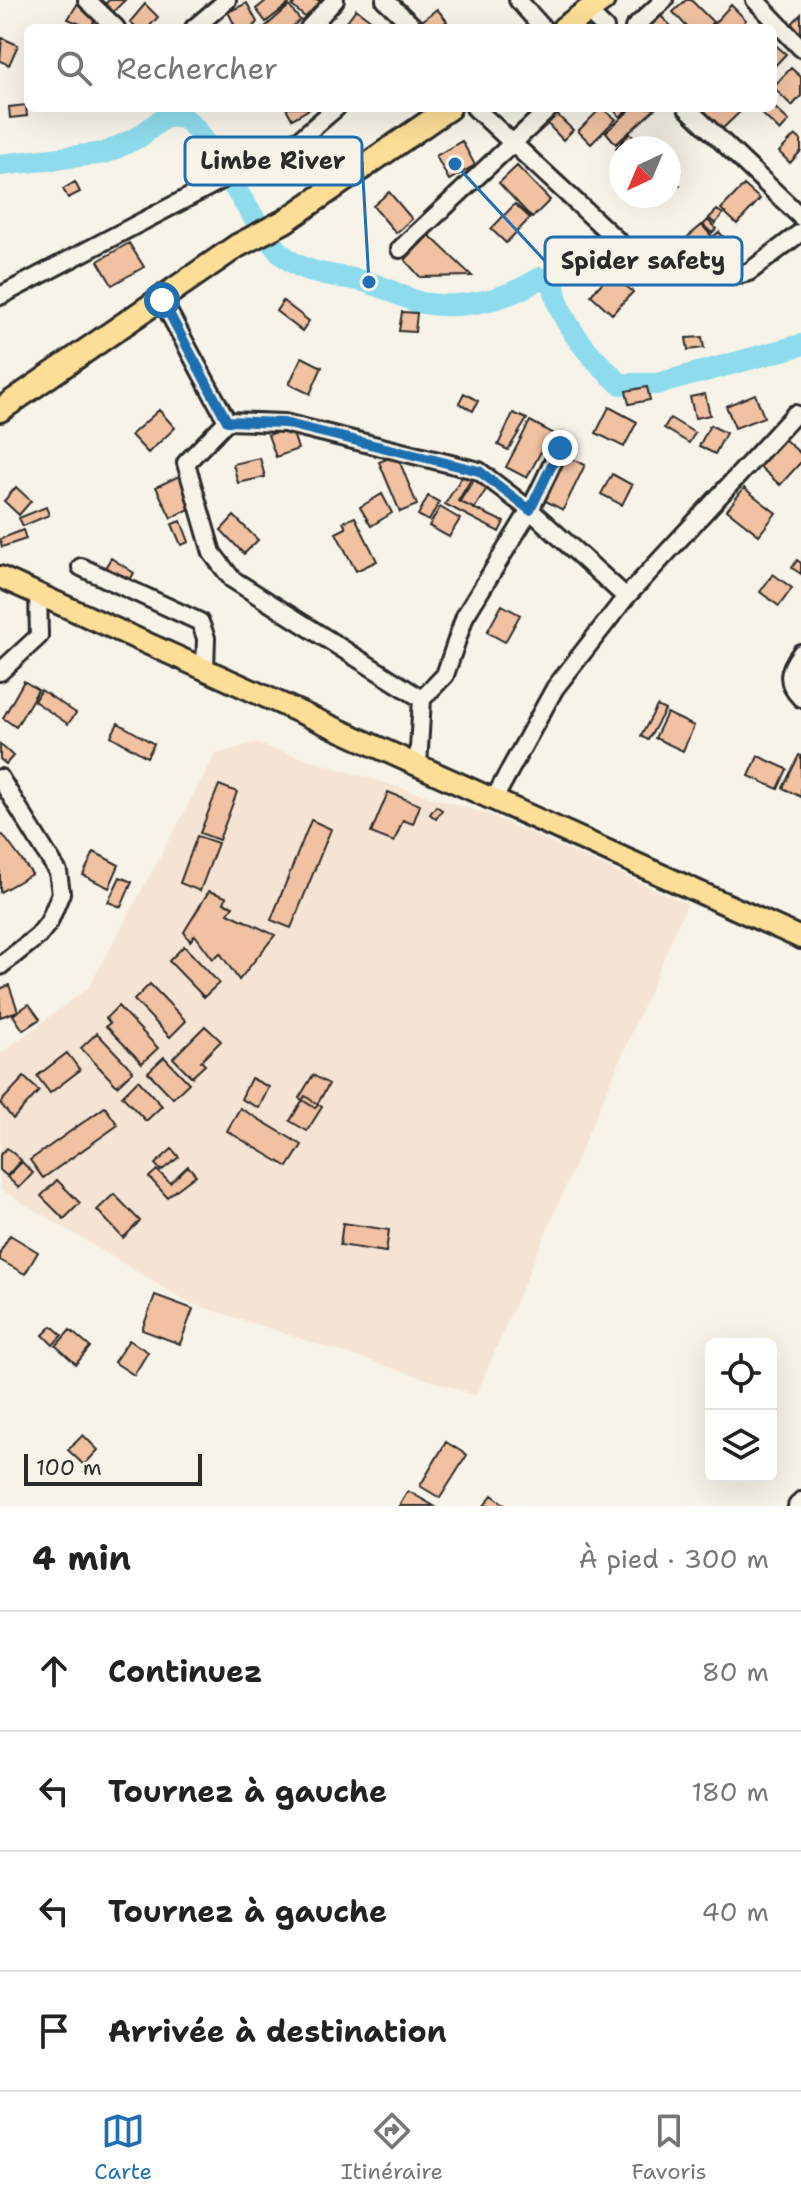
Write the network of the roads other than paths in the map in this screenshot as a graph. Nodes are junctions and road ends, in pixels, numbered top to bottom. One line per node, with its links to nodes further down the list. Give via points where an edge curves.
1 (87, 0): 9 (street)
2 (227, 0): 10 (street)
3 (335, 0): 11 (street)
4 (385, 0): 12 (street)
5 (518, 0): 13 (street)
6 (664, 0): 15 (street)
7 (755, 0): 16 (street)
8 (595, 6): 14 (highway)
9 (112, 24)
10 (199, 24)
11 (313, 24)
12 (410, 24)
13 (539, 24)
14 (570, 24)
15 (638, 24)
16 (801, 48)
17 (331, 112): 26 (street, via 300,139)
18 (443, 112): 27 (highway)
19 (479, 112): 22 (street)
20 (546, 112): 22 (street)
21 (691, 112): 23 (street)
22 (513, 144): 24 (street, via 647,268 737,275 749,272); 25 (street)
23 (801, 217)
24 (801, 232)
25 (400, 249)
26 (0, 296)
27 (162, 300): 28 (highway); 30 (street)
28 (0, 410)
29 (795, 414): 36 (street)
30 (227, 421): 32 (street, via 284,423 479,471); 41 (street, via 186,463 212,553 232,579)
31 (560, 448): 32 (street)
32 (530, 510): 36 (street); 41 (street, via 465,616 445,675)
33 (81, 567): 38 (street, via 200,622 206,638)
34 (0, 577): 35 (main road)
35 (38, 594): 38 (main road); 39 (street, via 39,636)
36 (626, 597): 44 (street, via 555,688)
37 (801, 653): 40 (street, via 789,677)
38 (205, 669): 42 (main road)
39 (0, 672)
40 (801, 698)
41 (422, 699): 42 (street)
42 (418, 765): 44 (main road)
43 (0, 778): 46 (street, via 58,872 61,893 38,936)
44 (495, 797): 45 (main road)
45 (801, 938)
46 (0, 966)

